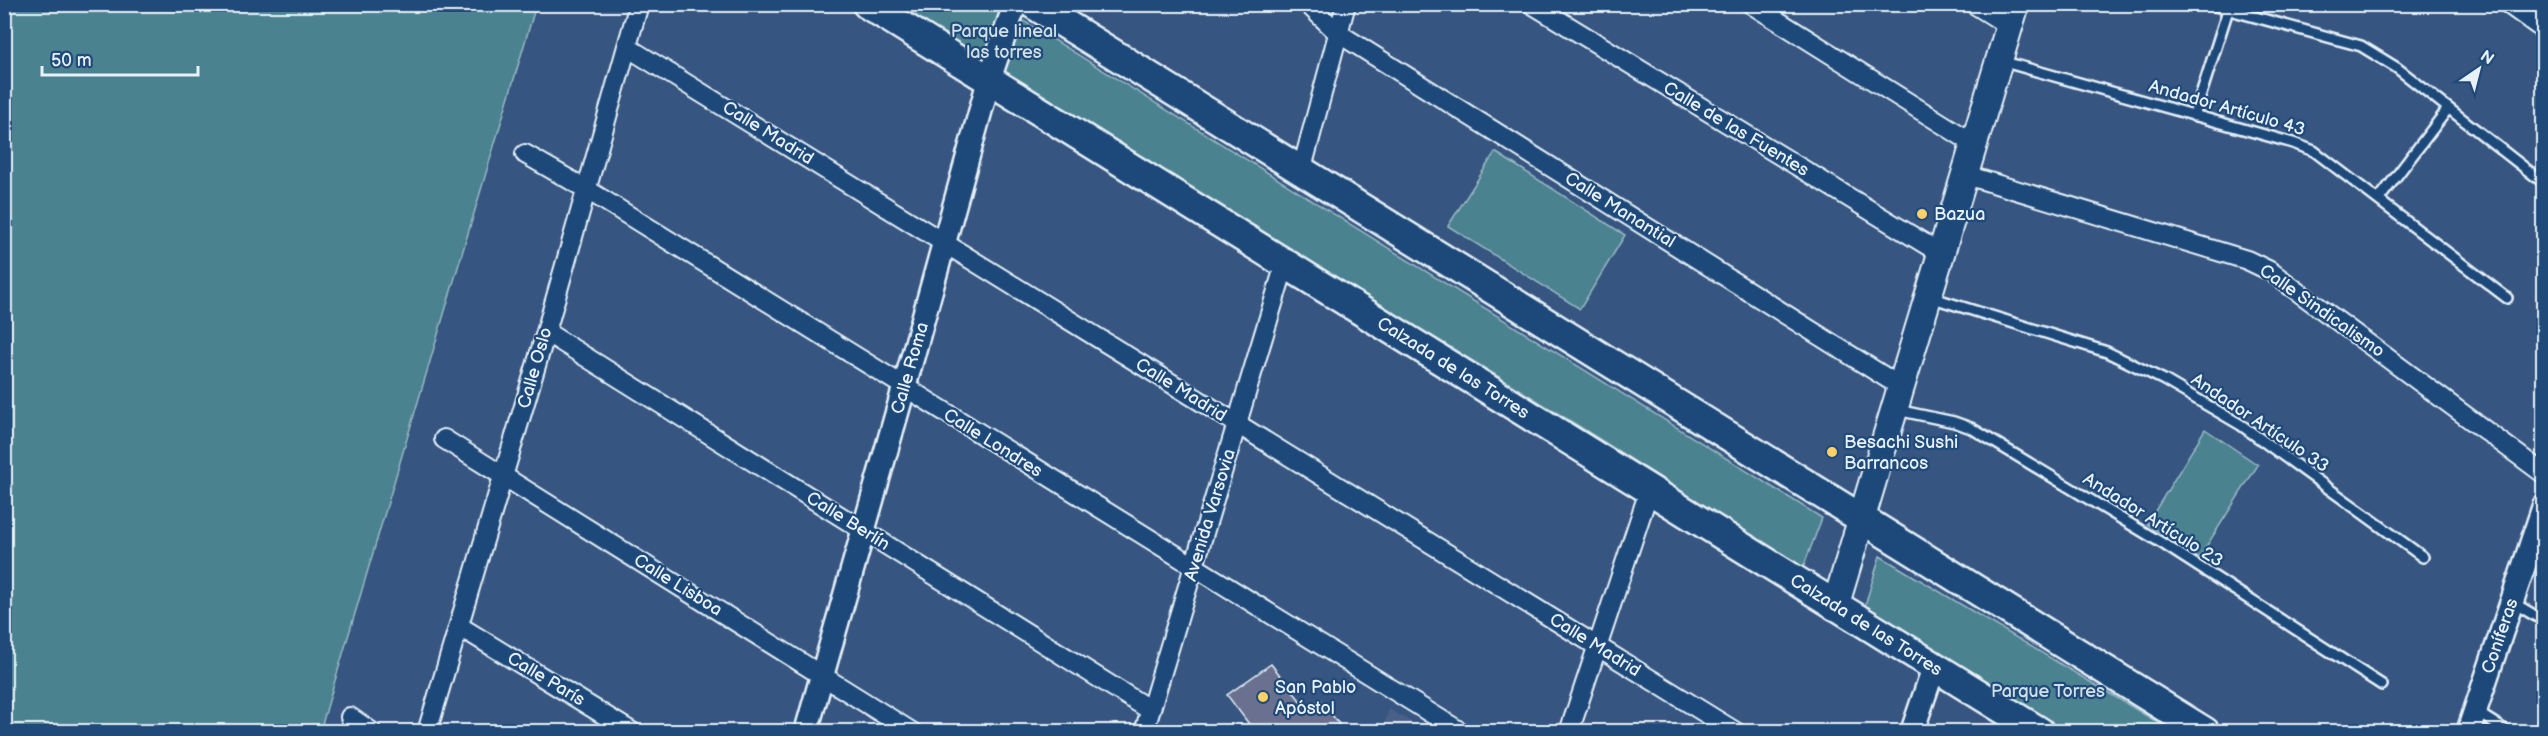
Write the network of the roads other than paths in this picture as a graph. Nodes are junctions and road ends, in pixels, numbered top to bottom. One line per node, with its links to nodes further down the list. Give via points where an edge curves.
1 (639, 4): 16 (street, Calle Oslo)
2 (867, 4): 18 (main road, Calzada de las Torres)
3 (1014, 4): 18 (street, Calle Roma)
4 (1033, 4): 23 (main road)
5 (1308, 4): 15 (street, Calle Manantial)
6 (1346, 4): 15 (street)
7 (1532, 4): 29 (street, Calle de las Fuentes)
8 (1751, 4): 21 (street)
9 (1974, 4): 13 (street)
10 (2208, 4): 12 (lane)
11 (2508, 4): 14 (street)
12 (2228, 10): 19 (lane, via 2361,46 2397,68); 20 (lane)
13 (2013, 16): 17 (main road)
14 (2544, 30)
15 (1338, 33): 23 (street); 35 (street, Calle Manantial)
16 (627, 46): 26 (street, Calle Oslo); 28 (street, Calle Madrid)
17 (2001, 61): 20 (lane, Andador Artículo 43); 21 (main road)
18 (989, 80): 28 (street, Calle Roma); 30 (main road, Calzada de las Torres)
19 (2447, 110): 25 (lane); 27 (lane)
20 (2194, 116): 27 (lane, Andador Artículo 43, via 2314,151)
21 (1976, 145): 24 (main road)
22 (525, 154): 26 (street, Calle Londres)
23 (1301, 172): 42 (main road)
24 (1966, 175): 29 (main road); 38 (street, Calle Sindicalismo, via 2247,260 2270,271)
25 (2544, 183)
26 (586, 189): 33 (street, Calle Oslo); 34 (street, Calle Londres)
27 (2379, 199): 32 (lane, Andador Artículo 43)
28 (945, 242): 34 (street, Calle Roma); 36 (street, Calle Madrid)
29 (1941, 253): 31 (main road)
30 (1285, 264): 36 (street, Avenida Varsovia); 40 (main road, Calzada de las Torres)
31 (1928, 297): 35 (main road); 44 (lane, Andador Artículo 33, via 2107,352 2164,380 2241,425)
32 (2507, 298)
33 (546, 332): 39 (street, Calle Oslo); 43 (street, Calle Berlín)
34 (904, 388): 43 (street, Calle Roma); 45 (street, Calle Londres)
35 (1898, 398): 42 (main road); 53 (lane, Andador Artículo 23, via 1971,428 2165,545)
36 (1237, 424): 45 (street, Avenida Varsovia); 50 (street, Calle Madrid)
37 (444, 439): 39 (street, Calle Lisboa)
38 (2544, 474)
39 (503, 476): 49 (street, Calle Oslo); 52 (street, Calle Lisboa)
40 (1649, 490): 47 (main road, Calzada de las Torres); 50 (street)
41 (2544, 506): 46 (street, Coníferas)
42 (1862, 518): 47 (main road); 68 (main road)
43 (864, 531): 52 (street, Calle Roma); 54 (street, Calle Berlín)
44 (2423, 557)
45 (1195, 567): 54 (street, Avenida Varsovia); 63 (street, Calle Londres)
46 (2512, 602): 48 (lane); 56 (street, Coníferas)
47 (1835, 607): 51 (main road, Calzada de las Torres)
48 (2544, 621)
49 (459, 626): 58 (street, Calle Oslo); 59 (street, Calle París)
50 (1597, 646): 64 (street); 65 (street, Calle Madrid)
51 (1934, 667): 66 (street); 67 (main road, Calzada de las Torres)
52 (822, 675): 60 (street, Calle Roma); 61 (street, Calle Lisboa)
53 (2382, 685)
54 (1150, 710): 62 (street, Avenida Varsovia)
55 (350, 717): 57 (street)
56 (2471, 721): 69 (lane)
57 (372, 732)
58 (427, 732)
59 (632, 732)
60 (806, 732)
61 (912, 732)
62 (1144, 732)
63 (1461, 732)
64 (1569, 732)
65 (1736, 732)
66 (1912, 732)
67 (2040, 732)
68 (2205, 732)
69 (2508, 732)

